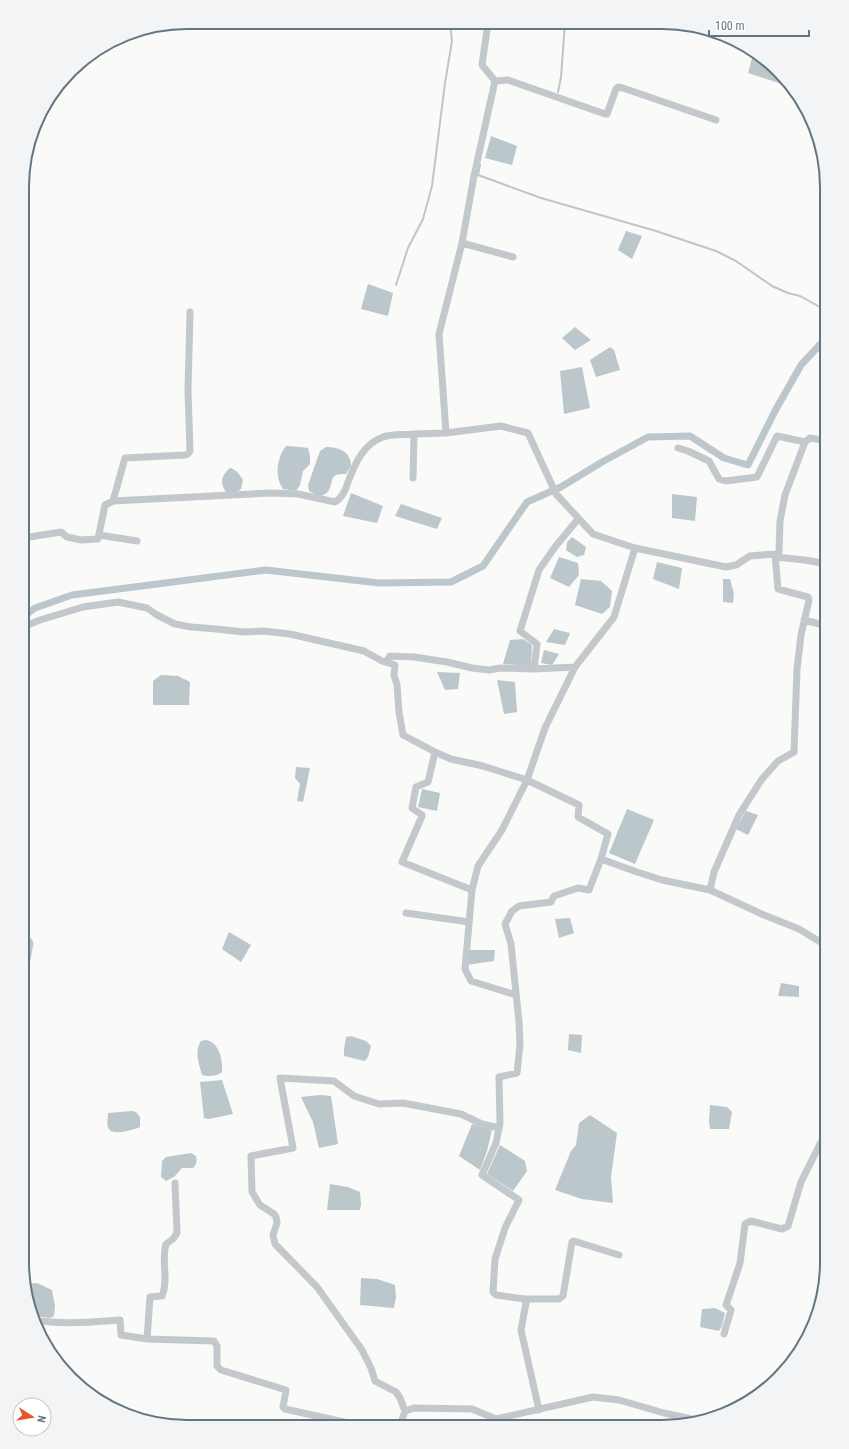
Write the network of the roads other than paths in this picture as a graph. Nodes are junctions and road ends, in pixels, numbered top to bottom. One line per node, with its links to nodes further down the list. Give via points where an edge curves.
1 (487, 29): 2 (street, via 482,65)
2 (495, 81): 3 (street, via 508,80 605,114 618,87); 4 (street, via 478,154)
3 (716, 120)
4 (462, 243): 5 (street); 7 (street, via 439,334)
5 (513, 258)
6 (190, 312): 13 (street, via 190,451 185,455 125,458)
7 (446, 433): 8 (street); 14 (street, via 501,426 528,433 556,494)
8 (414, 434): 12 (street); 13 (street, via 384,436 367,446 354,465 340,500 336,502 298,494 271,493)
9 (820, 440): 10 (street, via 810,438)
10 (805, 442): 11 (street, via 777,436 757,477 726,481 719,479 709,461); 19 (street, via 785,495 780,521 780,553)
11 (678, 448)
12 (414, 478)
13 (113, 501): 15 (street, via 105,505)
14 (578, 518): 18 (street, via 593,534); 26 (street, via 539,570 520,631 537,644)
15 (99, 536): 16 (street, via 94,540 80,540 67,537 60,532); 17 (street)
16 (29, 537)
17 (137, 540)
18 (635, 548): 19 (street, via 726,568 750,556); 25 (street, via 614,617)
19 (775, 556): 20 (street); 21 (street, via 778,588 808,597)
20 (820, 563)
21 (804, 620): 22 (street); 31 (street, via 796,669 794,752 778,761 762,779 739,815 714,872)
22 (820, 624)
23 (29, 625): 24 (street, via 83,607 118,602 147,608 175,624 290,634 364,651)
24 (386, 662): 26 (street, via 390,656 414,657 489,670); 27 (street, via 394,665 404,736)
25 (576, 667): 26 (street); 28 (street, via 546,728)
26 (534, 669)
27 (435, 752): 28 (street); 30 (street, via 428,782 416,786 412,808 422,816 402,862)
28 (528, 780): 29 (street, via 579,805 578,817 608,834); 30 (street, via 502,830 478,866)
29 (601, 858): 31 (street, via 662,880); 35 (street, via 589,890 578,888 554,896 551,902 519,906 512,911 505,924 511,944)
30 (472, 890): 33 (street)
31 (710, 890): 34 (street, via 799,929)
32 (406, 913): 33 (street)
33 (469, 922): 35 (street, via 465,968 471,981)
34 (820, 942)
35 (516, 995): 36 (street, via 520,1045 517,1073 499,1077)
36 (499, 1128): 40 (street, via 496,1143 482,1175 519,1200 494,1259 493,1292 496,1295); 45 (street, via 482,1124 461,1114 403,1103 380,1104 354,1096 334,1081 280,1078 293,1148 251,1156 252,1192 260,1205 276,1217 273,1235 275,1244 317,1288 362,1350 375,1381 396,1392)
37 (820, 1144): 42 (street, via 801,1182 788,1226 782,1230 751,1222 745,1224 740,1263 726,1305 732,1310)
38 (175, 1183): 43 (street, via 177,1233 165,1248 165,1290 162,1296 150,1297)
39 (619, 1255): 40 (street, via 574,1241 563,1296 559,1299)
40 (524, 1299): 44 (street, via 526,1303 522,1330)
41 (41, 1321): 43 (street, via 74,1323 120,1320 121,1335)
42 (724, 1334)
43 (147, 1339): 47 (street, via 214,1341 217,1346 217,1366 221,1370 286,1390 283,1407 285,1409)
44 (539, 1410): 45 (street, via 496,1419 472,1409 414,1408); 46 (street, via 593,1397 619,1400)
45 (405, 1411): 48 (street)
46 (687, 1418)
47 (335, 1420)
48 (402, 1420)

